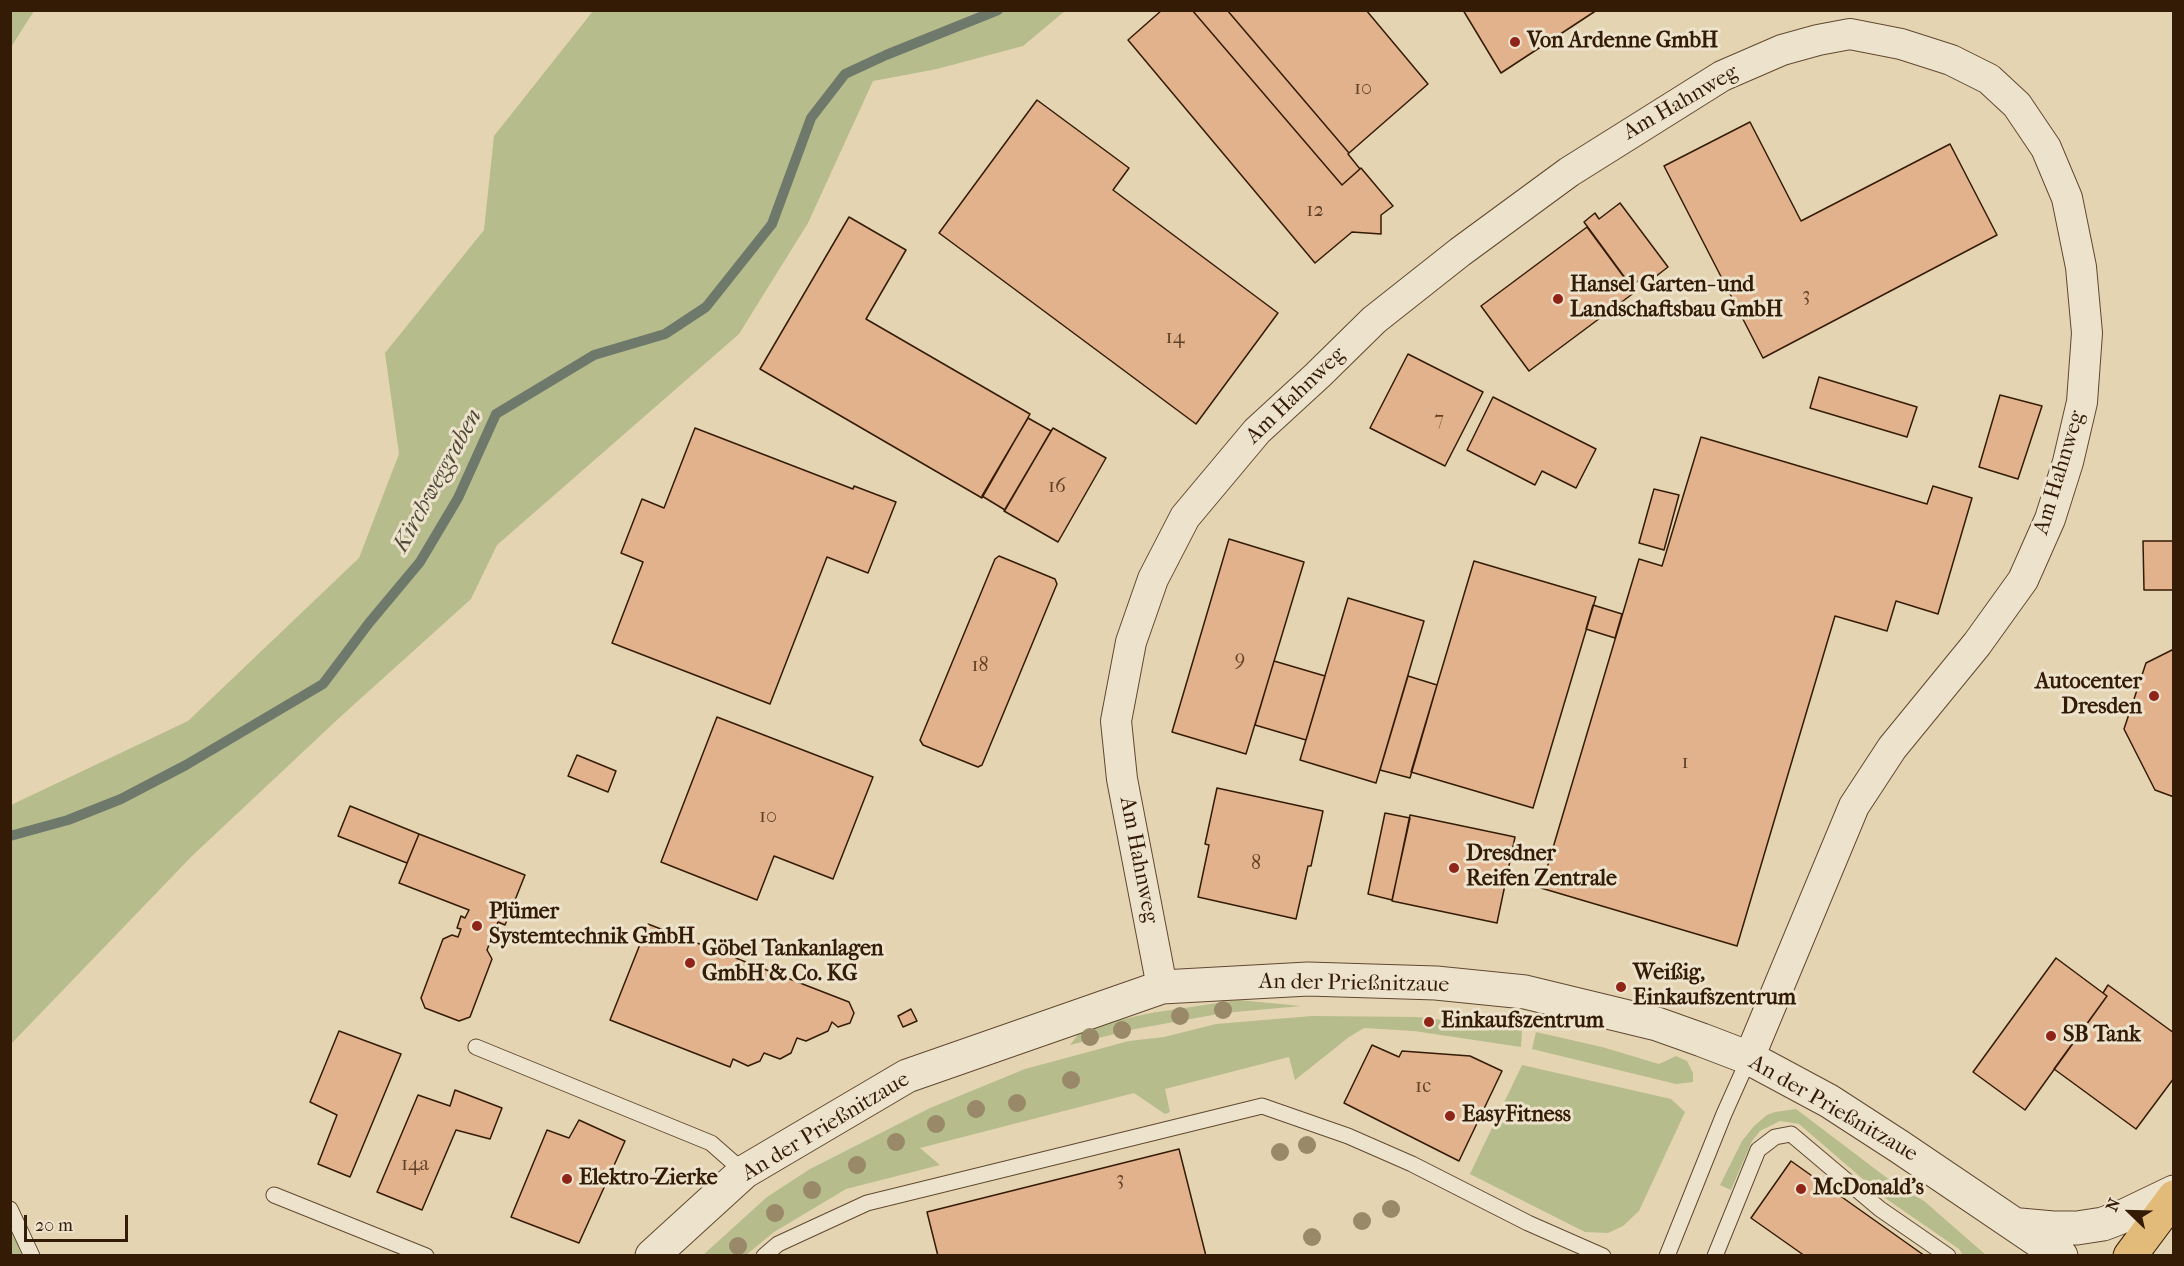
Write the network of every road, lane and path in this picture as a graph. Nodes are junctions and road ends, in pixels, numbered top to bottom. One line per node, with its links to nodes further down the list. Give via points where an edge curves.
1 (1162, 987): 3 (street, An der Prießnitzaue, via 1308,979 1436,983 1525,992 1657,1024); 3 (street, Am Hahnweg, via 1122,779 1116,721 1131,642 1153,579 1185,517 1257,431 1374,320 1561,178 1722,76 1782,50 1850,34 1941,57 1989,79 2017,105 2046,148 2067,198 2081,267 2087,333 2082,402 2050,519 2023,580 1977,644 1892,748 1854,806); 4 (street, An der Prießnitzaue, via 907,1076)
2 (476, 1047): 4 (lane, via 711,1143)
3 (1749, 1058): 8 (street, An der Prießnitzaue, via 1829,1101); 14 (lane)
4 (744, 1172): 11 (street, An der Prießnitzaue)
5 (2174, 1194): 8 (street, via 2103,1224 2077,1228); 19 (main road)
6 (274, 1195): 10 (lane)
7 (10, 1209): 9 (lane)
8 (2018, 1225): 17 (street); 18 (street, An der Prießnitzaue)
9 (32, 1256)
10 (426, 1256)
11 (652, 1256)
12 (764, 1256): 13 (lane, via 778,1244 867,1203 1262,1106 1348,1136 1412,1164)
13 (1603, 1256)
14 (1667, 1256)
15 (1715, 1256): 16 (lane, via 1758,1150 1775,1137 1791,1134 1880,1209)
16 (1948, 1256)
17 (2030, 1256)
18 (2061, 1256)
19 (2130, 1256)

